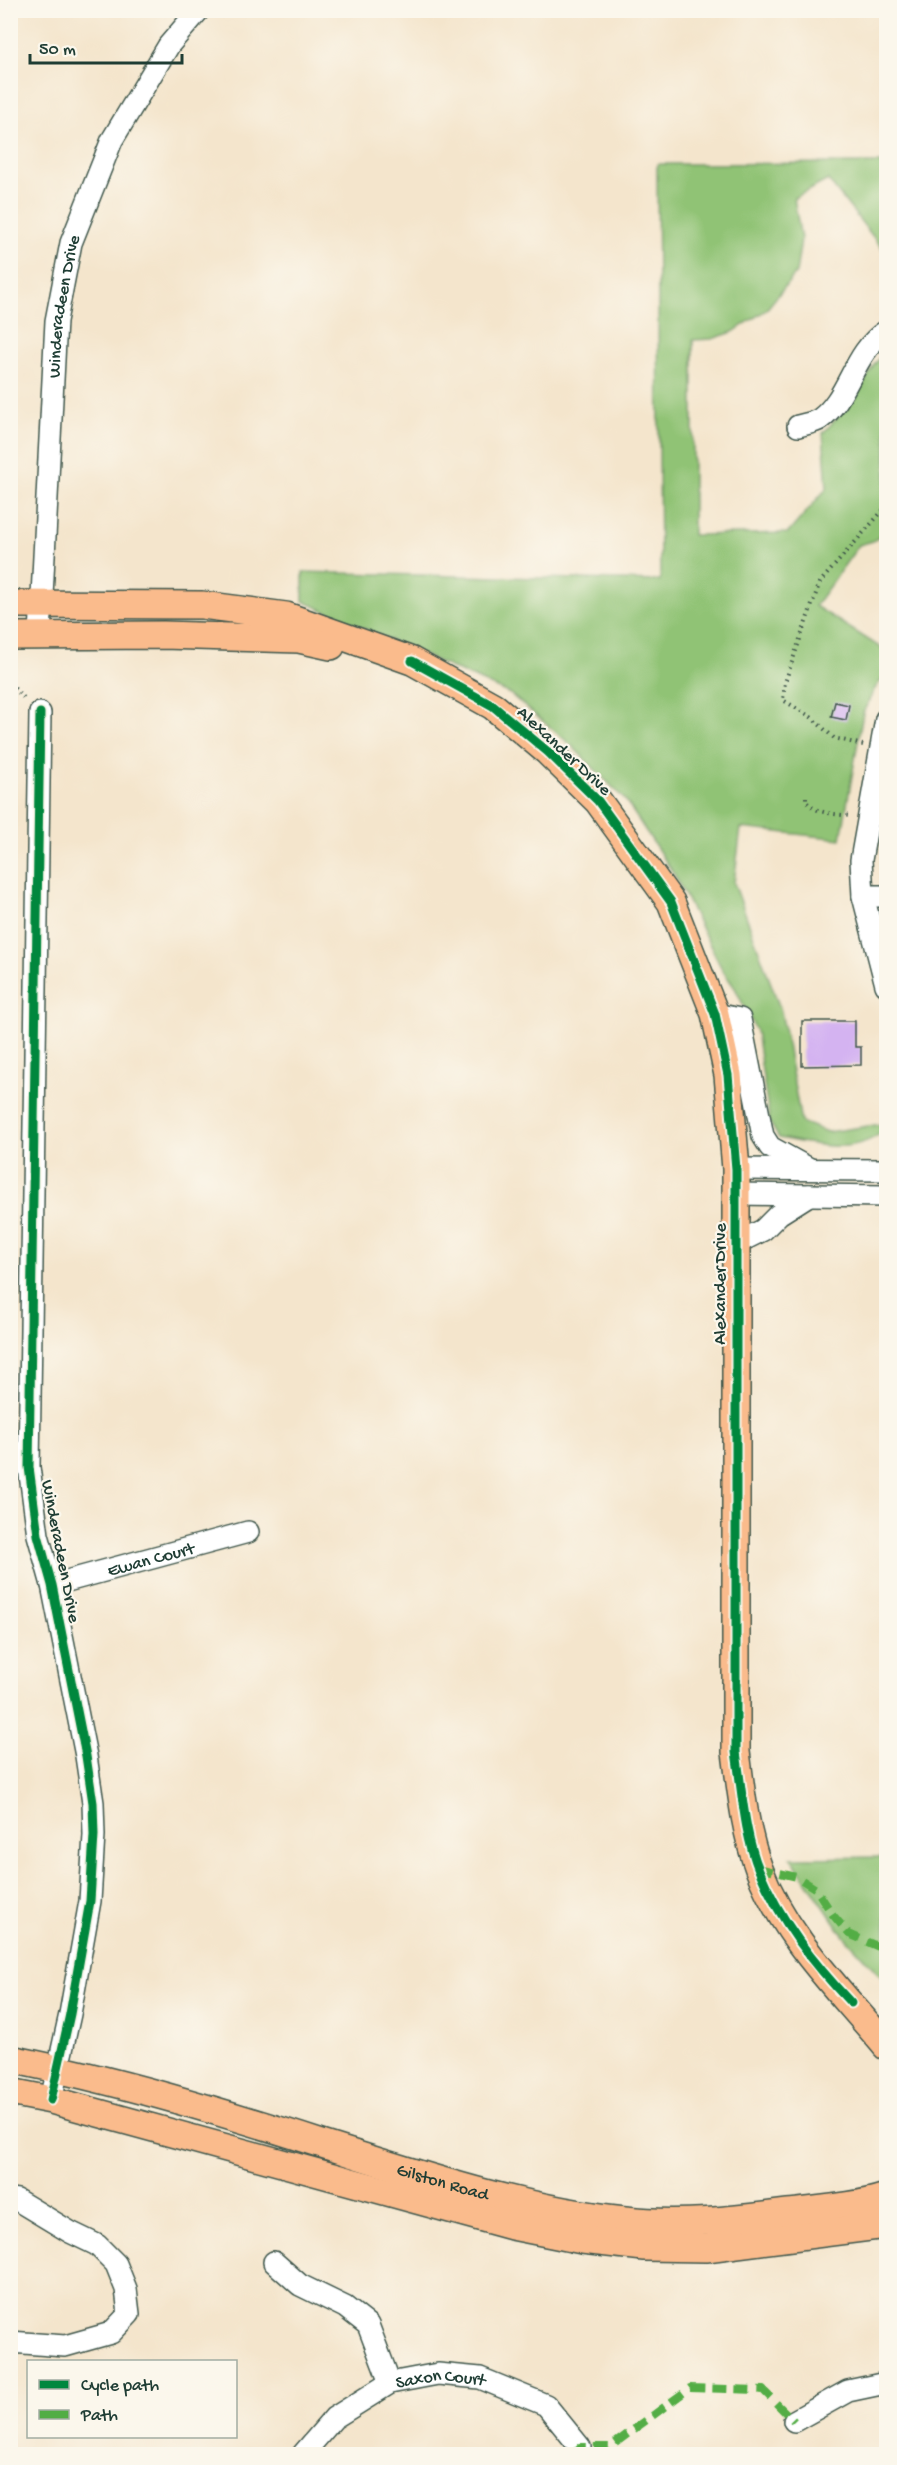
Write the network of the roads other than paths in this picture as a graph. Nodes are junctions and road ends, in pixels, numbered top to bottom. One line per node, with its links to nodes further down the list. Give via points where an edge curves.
1 (199, 10): 5 (street, Winderadeen Drive, via 169,45 112,140 71,243 56,321)
2 (886, 331): 3 (street, via 862,354 831,408 819,421)
3 (798, 426)
4 (10, 604): 5 (main road, Alexander Drive)
5 (40, 604): 6 (street, Winderadeen Drive); 8 (main road, Alexander Drive, via 202,605 286,616)
6 (40, 635): 7 (main road, Alexander Drive); 8 (main road, Alexander Drive, via 299,639)
7 (10, 636)
8 (412, 661): 14 (main road, Alexander Drive, via 493,706 598,801 671,902)
9 (40, 713): 22 (street, Winderadeen Drive, via 29,1467 38,1535)
10 (886, 719): 11 (street, via 861,860)
11 (863, 896): 12 (street); 13 (street)
12 (886, 896)
13 (886, 985)
14 (715, 1014): 15 (street, via 740,1019 763,1136 770,1147); 17 (main road, Alexander Drive, via 728,1075)
15 (810, 1168): 16 (street); 17 (street)
16 (886, 1170)
17 (736, 1181): 18 (street); 20 (main road, Alexander Drive)
18 (809, 1195): 19 (street); 20 (street, via 779,1214 763,1230)
19 (886, 1196)
20 (735, 1244): 23 (main road, Alexander Drive, via 736,1752 745,1814 758,1868 773,1900 812,1960)
21 (249, 1532): 22 (street, Ewan Court)
22 (52, 1585): 27 (street, Winderadeen Drive, via 86,1755 94,1835 90,1901)
23 (851, 2003): 24 (main road, Alexander Drive); 25 (main road, Alexander Drive)
24 (886, 2027)
25 (886, 2046)
26 (10, 2059): 27 (main road, Gilston Road)
27 (59, 2069): 29 (street, Winderadeen Drive); 30 (main road, Gilston Road, via 227,2114 506,2199 565,2211 679,2223 833,2207)
28 (10, 2092): 29 (main road, Gilston Road)
29 (51, 2100): 32 (main road, Gilston Road, via 512,2226 582,2240 706,2248)
30 (886, 2197)
31 (10, 2199): 34 (street, via 97,2245 116,2264 126,2289 129,2314 111,2333 65,2346)
32 (886, 2225)
33 (274, 2262): 36 (street, via 300,2285 345,2307 368,2325)
34 (10, 2342)
35 (886, 2382): 37 (street, via 848,2391)
36 (390, 2383): 38 (street, Saxon Court, via 438,2374 480,2378 546,2405); 39 (street, Saxon Court, via 334,2418)
37 (794, 2421)
38 (580, 2447)
39 (303, 2454)

